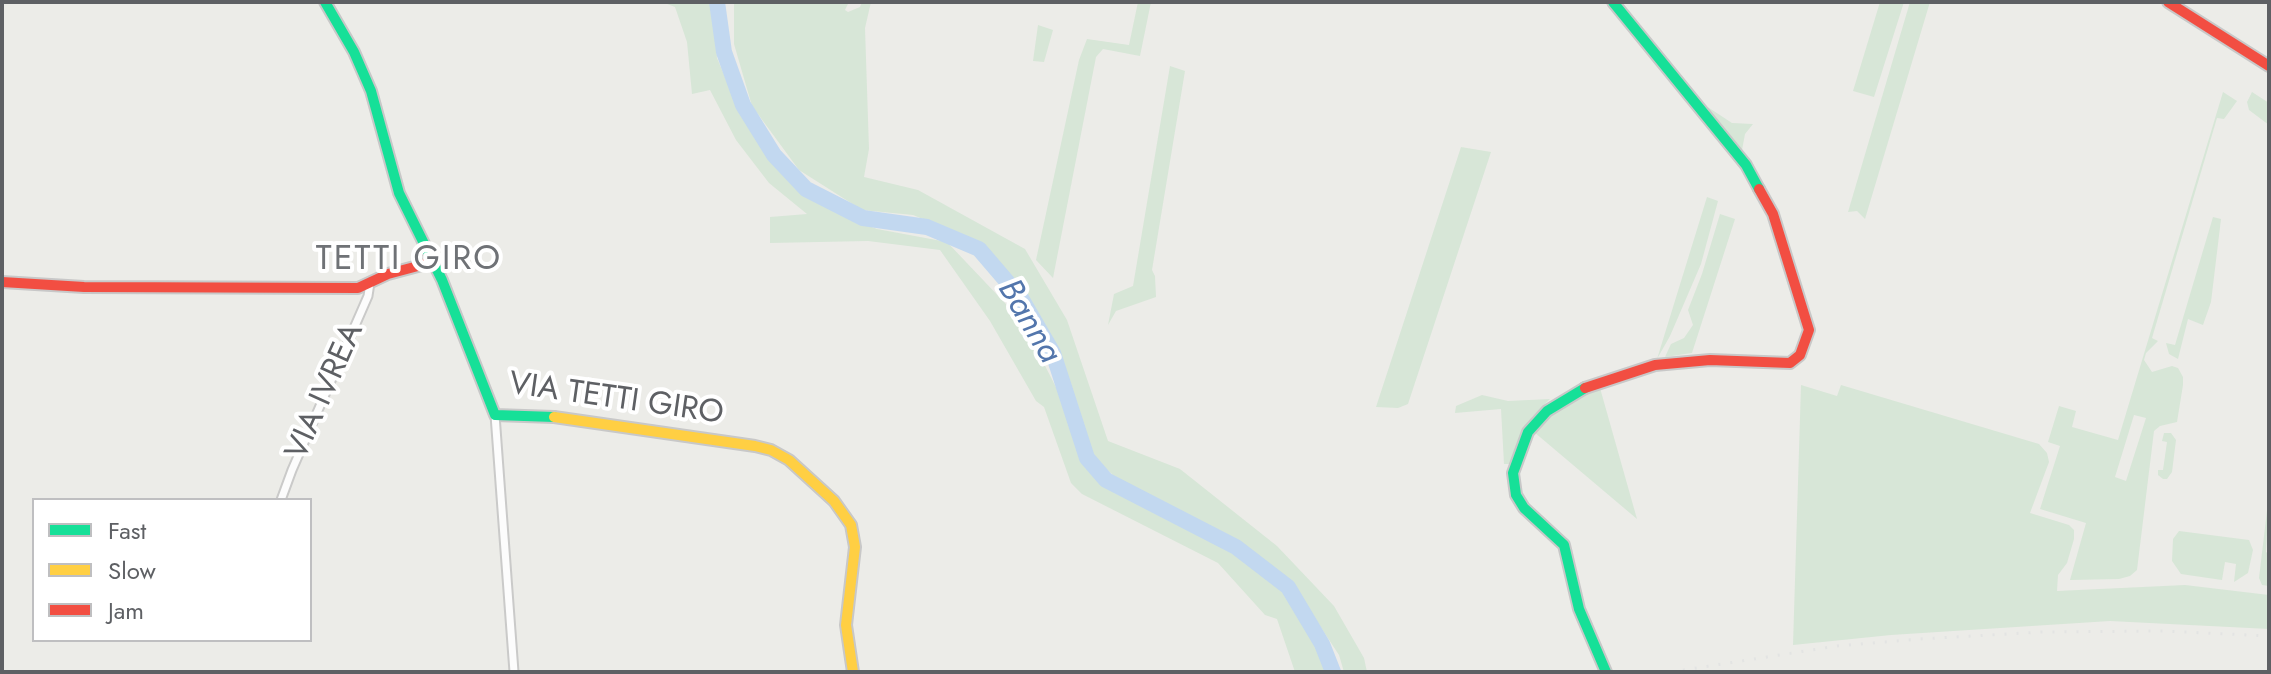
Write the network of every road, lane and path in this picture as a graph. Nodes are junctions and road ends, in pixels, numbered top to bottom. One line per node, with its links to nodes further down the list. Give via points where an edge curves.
1 (325, 2): 5 (street, VIA TETTI GIRO, via 371,91 399,193)
2 (1613, 2): 12 (street, via 1746,165 1773,214 1809,330 1800,355 1790,363 1710,360 1655,365 1582,389 1547,411 1528,432 1513,473 1516,495 1564,545 1579,609)
3 (2168, 2): 4 (street)
4 (2269, 66)
5 (433, 262): 7 (street); 8 (street, VIA TETTI GIRO)
6 (2, 282): 7 (street, via 344,288)
7 (370, 283): 9 (street, VIA IVREA)
8 (495, 415): 10 (street); 11 (street, VIA TETTI GIRO, via 583,419 771,450 789,460 834,501 851,525 855,547 846,625)
9 (282, 498)
10 (514, 672)
11 (853, 672)
12 (1606, 672)

